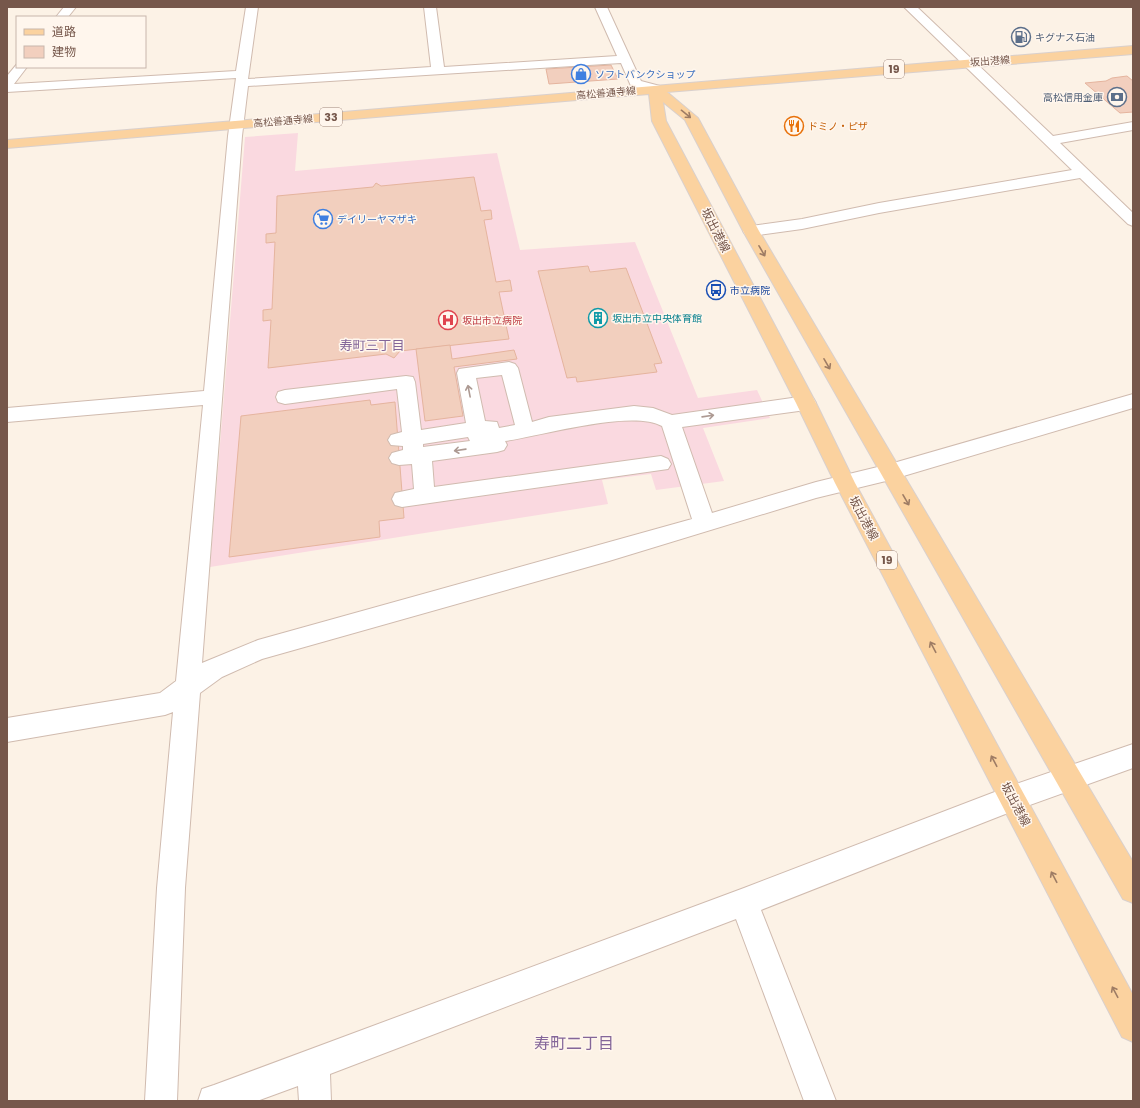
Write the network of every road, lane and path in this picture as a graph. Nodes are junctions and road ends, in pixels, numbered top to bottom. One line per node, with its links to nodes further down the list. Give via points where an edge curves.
1 (70, 7): 6 (street)
2 (252, 7): 12 (street)
3 (430, 7): 11 (street)
4 (601, 7): 8 (street)
5 (910, 7): 9 (street)
6 (63, 16)
7 (1133, 50): 9 (main road, 坂出港線 / 19)
8 (625, 59): 11 (street); 15 (street, via 636,83)
9 (967, 63): 15 (main road, 坂出港線 / 19); 18 (street)
10 (20, 68): 13 (street)
11 (438, 70): 12 (street)
12 (242, 79): 14 (street); 16 (street)
13 (7, 84)
14 (7, 88)
15 (655, 89): 16 (main road, 高松善通寺線 / 33); 22 (main road, one-way to 22, via 691,118); 26 (main road, 坂出港線 / 19, via 659,121)
16 (236, 125): 19 (main road, 高松善通寺線 / 33); 23 (street)
17 (1133, 126): 18 (street)
18 (1049, 141): 20 (street)
19 (7, 144)
20 (1082, 173): 21 (street); 22 (street)
21 (1133, 221)
22 (751, 231): 34 (main road, one-way to 34)
23 (214, 397): 27 (street); 39 (street)
24 (285, 397): 32 (street, via 406,382)
25 (1133, 401): 34 (street)
26 (806, 403): 28 (street, one-way to 26); 35 (main road, 坂出港線 / 19)
27 (7, 415)
28 (670, 422): 30 (street, via 660,416 634,413); 38 (street)
29 (523, 423): 30 (street); 31 (street); 31 (street, one-way to 29, via 466,374 509,368)
30 (549, 424): 31 (street, via 525,431 478,438); 32 (street, one-way to 32, via 525,441)
31 (477, 429): 32 (street)
32 (409, 450): 36 (street)
33 (661, 464): 36 (street)
34 (890, 472): 35 (street); 42 (main road, one-way to 42)
35 (845, 483): 38 (street); 43 (main road, 坂出港線 / 19, one-way to 35)
36 (425, 496): 37 (street)
37 (402, 499)
38 (705, 524): 39 (street, via 258,650 214,670)
39 (188, 687): 40 (street, via 165,704); 48 (street, via 171,888)
40 (7, 730)
41 (1133, 756): 42 (street)
42 (1070, 778): 43 (street); 44 (main road)
43 (1014, 798): 45 (street); 46 (main road, 坂出港線 / 19, one-way to 43)
44 (1133, 889)
45 (744, 902): 47 (street); 51 (street)
46 (1133, 1026)
47 (313, 1063): 49 (street); 50 (street)
48 (161, 1101)
49 (214, 1101)
50 (315, 1101)
51 (820, 1101)

